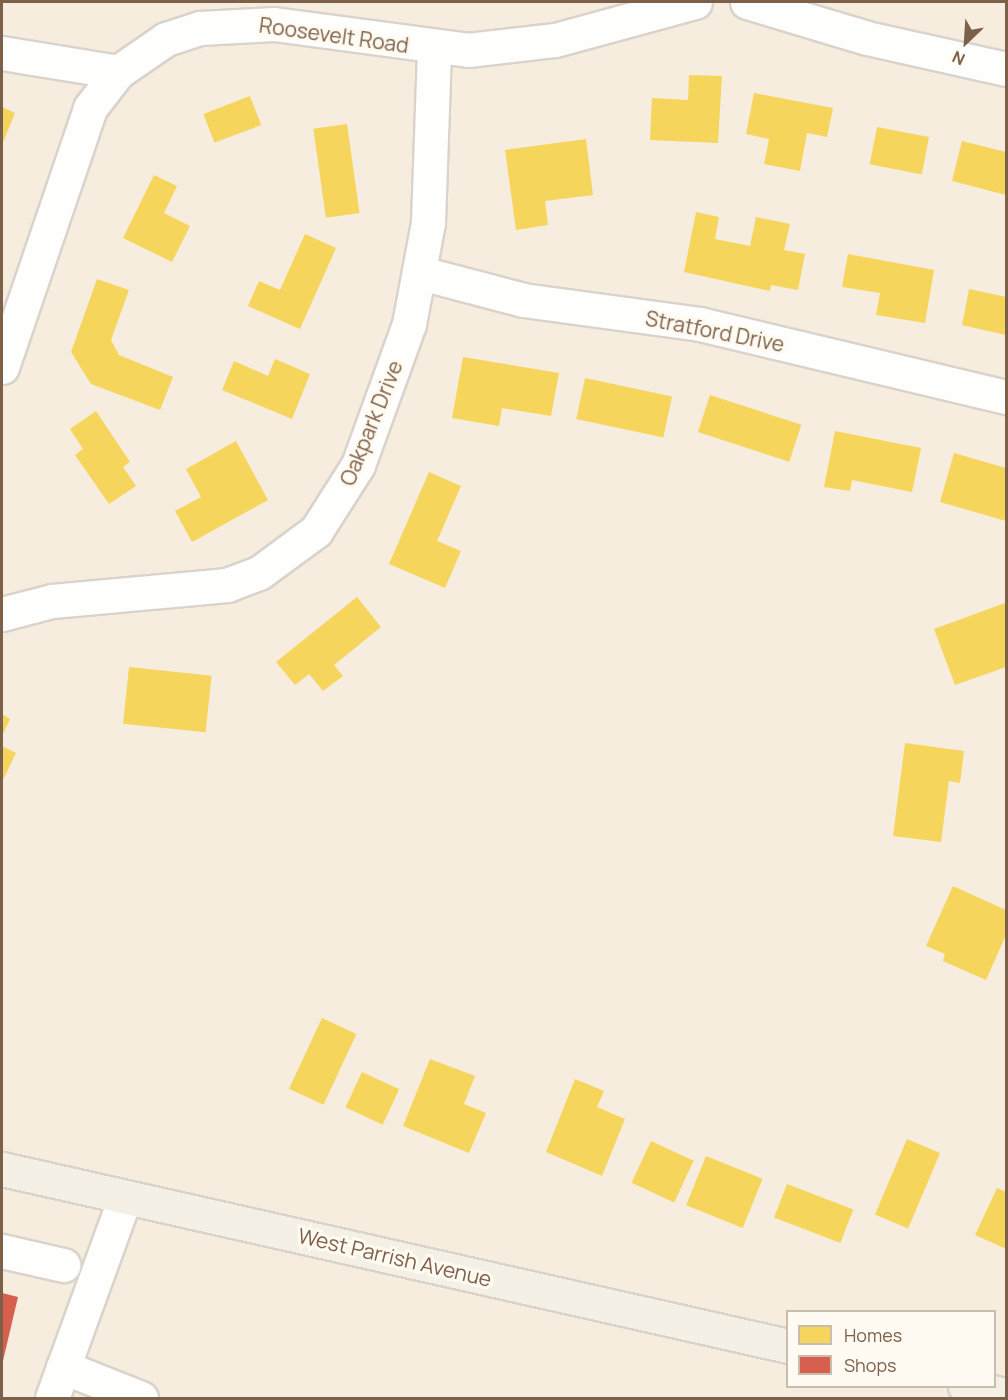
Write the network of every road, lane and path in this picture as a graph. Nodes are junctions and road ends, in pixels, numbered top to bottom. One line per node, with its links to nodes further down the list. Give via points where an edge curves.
1 (695, 2): 3 (street, Roosevelt Road, via 555,40)
2 (747, 2): 5 (street, via 867,38)
3 (434, 49): 6 (street, Roosevelt Road, via 274,24 236,23 166,39); 7 (street, Oakpark Drive)
4 (2, 53): 6 (street)
5 (1006, 69)
6 (118, 72): 8 (street, Roosevelt Road, via 90,108)
7 (421, 273): 9 (street, Stratford Drive, via 524,300 700,324); 10 (street, Oakpark Drive, via 409,324 358,465 316,531 289,554 227,585 52,601)
8 (2, 367)
9 (1006, 397)
10 (2, 614)
11 (2, 1169): 12 (main road, West Parrish Avenue)
12 (125, 1197): 15 (main road, West Parrish Avenue); 16 (street)
13 (2, 1251): 14 (street)
14 (63, 1265)
15 (786, 1346)
16 (63, 1367): 19 (street); 20 (street)
17 (967, 1391): 18 (main road)
18 (1006, 1395)
19 (52, 1398)
20 (141, 1398)

